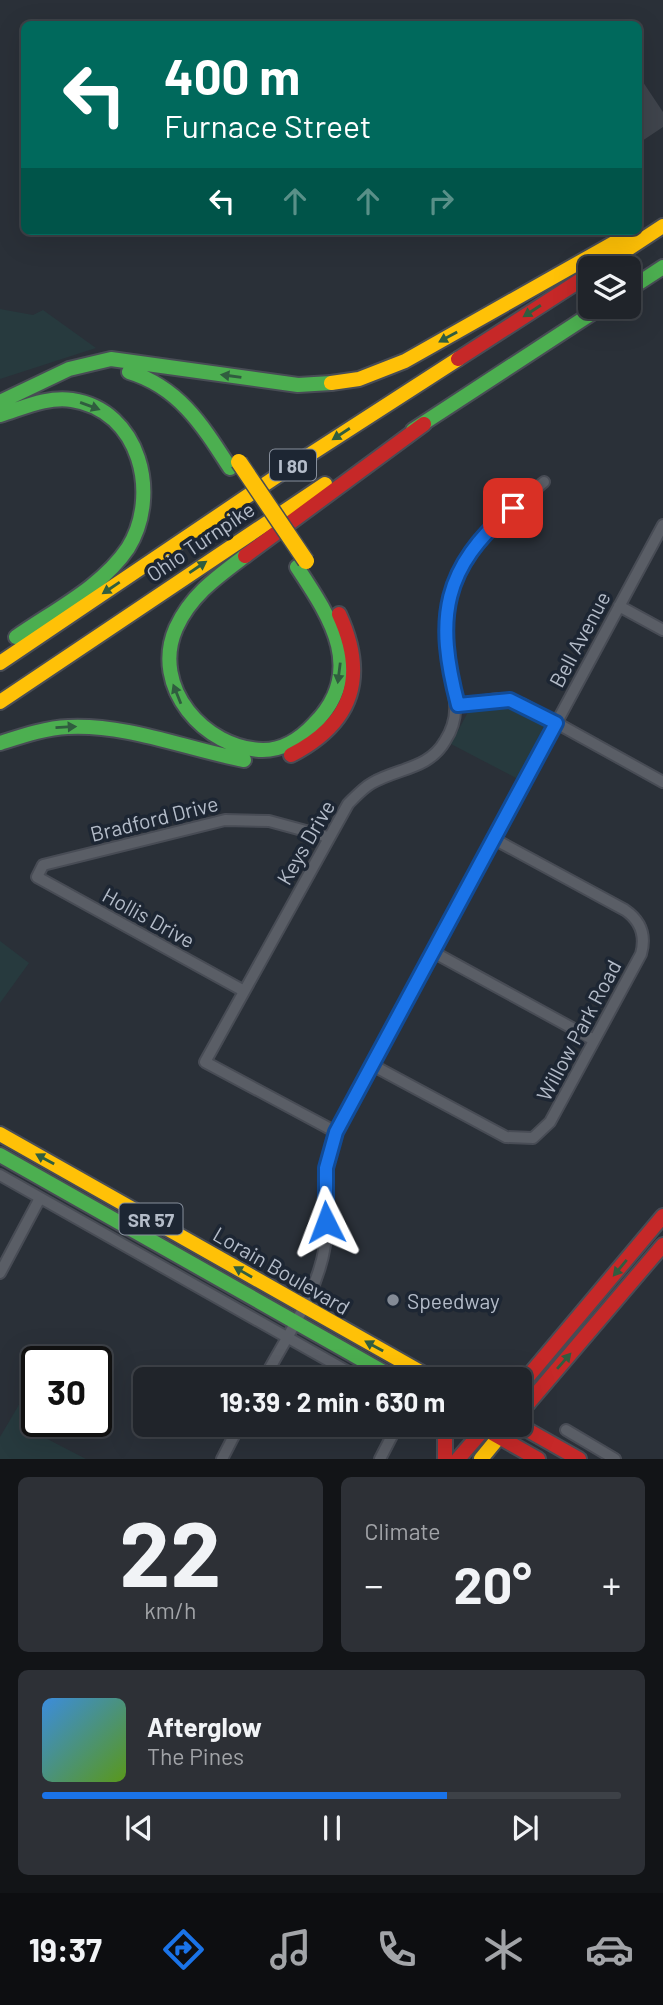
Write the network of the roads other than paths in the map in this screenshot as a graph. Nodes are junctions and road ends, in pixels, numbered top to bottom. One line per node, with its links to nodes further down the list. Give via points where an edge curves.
1 (663, 215): 3 (main road)
2 (663, 226): 5 (main road)
3 (642, 227)
4 (628, 235): 10 (main road, one-way to 10, via 405,361 359,379 298,385)
5 (617, 256)
6 (663, 267): 7 (main road)
7 (641, 281)
8 (578, 282): 21 (main road, Ohio Turnpike / I 80, one-way to 21, via 289,468)
9 (583, 319): 13 (main road, Ohio Turnpike / I 80)
10 (145, 364): 11 (main road, via 121,359 92,362); 14 (main road, via 183,385 195,398)
11 (0, 402)
12 (0, 413): 14 (main road, via 90,373 115,370 141,375 178,395); 20 (main road, one-way to 20, via 59,400 99,408 137,451 145,491 140,524 121,557)
13 (424, 424): 17 (main road, one-way to 13, via 337,635 341,659 334,697 313,727 288,744 254,748 217,740 190,719 173,685 171,648 183,611 201,589); 22 (main road, Ohio Turnpike / I 80, one-way to 13, via 293,503)
14 (235, 465): 17 (main road)
15 (544, 482): 23 (street, Keys Drive, via 480,538 456,577 446,638)
16 (663, 525): 18 (street, Bell Avenue)
17 (302, 564): 25 (main road, one-way to 17, via 46,729 113,727 255,762 283,759 316,743 343,711 353,682 355,656 347,627)
18 (619, 606): 19 (street); 24 (street, Bell Avenue)
19 (663, 630)
20 (0, 649)
21 (0, 663)
22 (0, 702)
23 (458, 705): 24 (street, via 510,700); 27 (street, Keys Drive, via 446,741 434,756 359,792)
24 (556, 723): 26 (street); 28 (street, Bell Avenue)
25 (0, 743)
26 (663, 782)
27 (328, 838): 29 (street, Bradford Drive, via 269,821 225,820 43,865); 31 (street, Keys Drive)
28 (494, 839): 30 (street, Bell Avenue); 32 (street, Willow Park Road, via 625,910 641,928 640,954)
29 (37, 877): 31 (street, Hollis Drive)
30 (433, 952): 32 (street); 33 (street, Bell Avenue)
31 (244, 991): 34 (street, Keys Drive, via 205,1062)
32 (594, 1040): 33 (street, Willow Park Road, via 547,1127 524,1140 506,1138)
33 (372, 1065): 34 (street, Bell Avenue)
34 (336, 1132): 42 (street, Bell Avenue, via 326,1168 322,1259)
35 (0, 1133): 42 (main road, Lorain Boulevard / SR 57, one-way to 35)
36 (0, 1155): 43 (main road, Lorain Boulevard / SR 57)
37 (0, 1175): 38 (street)
38 (40, 1198): 41 (street); 44 (street)
39 (663, 1216): 45 (main road, one-way to 45)
40 (663, 1245): 52 (main road, one-way to 40)
41 (0, 1273)
42 (302, 1306): 43 (street, Bell Avenue); 49 (main road, Lorain Boulevard / SR 57, one-way to 42)
43 (295, 1321): 44 (street, Bell Avenue); 48 (main road, Lorain Boulevard / SR 57)
44 (286, 1337): 46 (street, Bell Avenue); 47 (street)
45 (539, 1363): 50 (main road); 51 (main road)
46 (270, 1367)
47 (340, 1367)
48 (375, 1367)
49 (411, 1367)
50 (532, 1367)
51 (532, 1371)
52 (532, 1399)
53 (566, 1430): 67 (street)
54 (532, 1432): 66 (main road)
55 (233, 1437): 60 (street)
56 (391, 1437): 61 (street)
57 (445, 1437): 62 (main road)
58 (474, 1437): 63 (main road)
59 (499, 1437): 64 (main road); 65 (main road)
60 (222, 1459)
61 (380, 1459)
62 (445, 1459)
63 (458, 1459)
64 (481, 1459)
65 (538, 1459)
66 (579, 1459)
67 (615, 1459)

